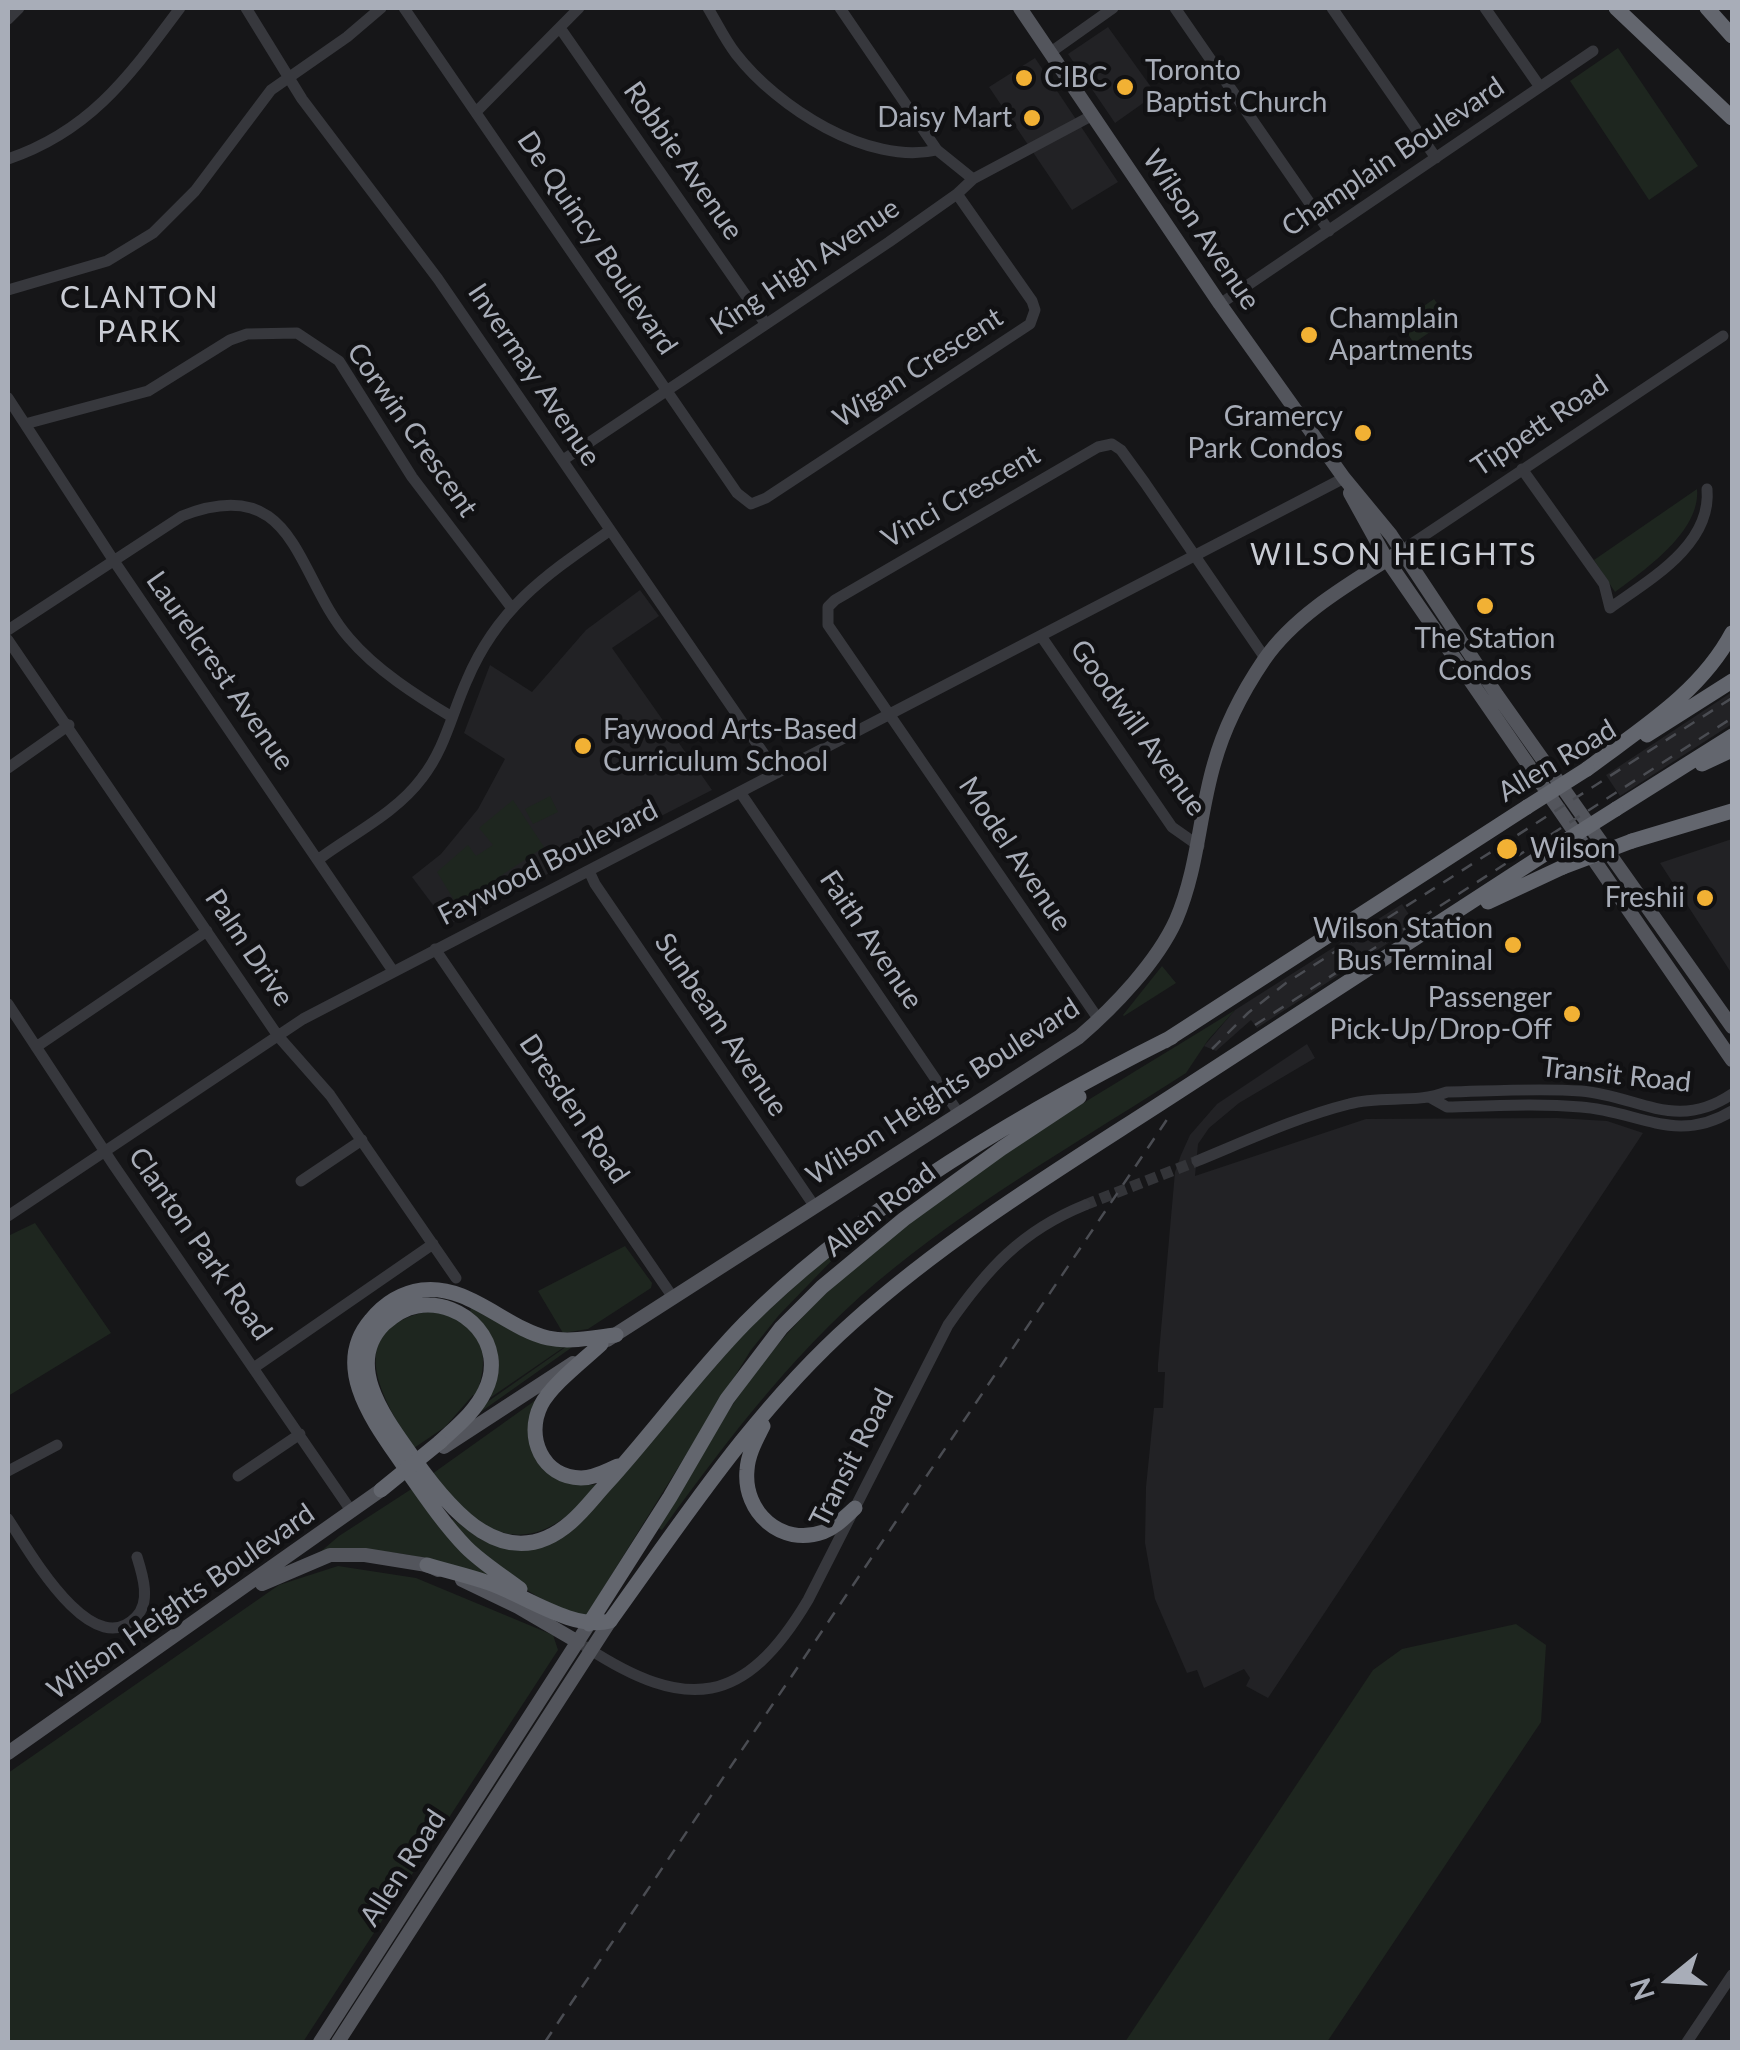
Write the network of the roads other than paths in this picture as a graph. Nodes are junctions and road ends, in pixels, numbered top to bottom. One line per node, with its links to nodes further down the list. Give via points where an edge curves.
1 (19, 8): 16 (street)
2 (180, 8): 28 (street, via 96,109 59,138)
3 (246, 8): 21 (street, Invermay Avenue)
4 (382, 8): 21 (street)
5 (404, 8): 23 (street, De Quincy Boulevard)
6 (580, 8): 17 (street)
7 (708, 8): 26 (street, via 734,53 771,91 813,120 879,150)
8 (840, 8): 26 (street)
9 (1020, 8): 20 (main road, Wilson Avenue)
10 (1114, 8): 20 (street)
11 (1175, 8): 31 (street)
12 (1332, 8): 27 (street)
13 (1485, 8): 22 (street)
14 (1616, 8): 25 (highway)
15 (1708, 8): 18 (highway)
16 (8, 19)
17 (560, 28): 23 (street); 34 (street, Robbie Avenue)
18 (1732, 36)
19 (1592, 51): 22 (street, Champlain Boulevard)
20 (1051, 52): 24 (main road, Wilson Avenue)
21 (288, 77): 32 (street, via 271,90 196,191 153,233 106,261); 39 (street, Invermay Avenue, via 438,278)
22 (1540, 87): 27 (street, Champlain Boulevard)
23 (478, 111): 36 (street, De Quincy Boulevard)
24 (1093, 115): 29 (street, King High Avenue); 33 (main road, Wilson Avenue)
25 (1732, 121)
26 (937, 150): 29 (street)
27 (1436, 158): 31 (street, Champlain Boulevard)
28 (8, 159)
29 (973, 179): 30 (street, King High Avenue)
30 (958, 194): 34 (street, King High Avenue); 43 (street, Wigan Crescent, via 1032,301 1030,324)
31 (1329, 231): 33 (street, Champlain Boulevard)
32 (8, 290)
33 (1220, 304): 41 (main road, Wilson Avenue)
34 (765, 324): 36 (street, King High Avenue)
35 (1724, 336): 40 (street, Tippett Road)
36 (666, 389): 39 (street, King High Avenue); 43 (street, De Quincy Boulevard)
37 (8, 398): 38 (street, Laurelcrest Avenue)
38 (25, 424): 48 (street, Laurelcrest Avenue); 49 (street, Corwin Crescent, via 148,391 247,334 297,333 339,360 412,476)
39 (562, 460): 44 (street, Invermay Avenue)
40 (1522, 468): 42 (street, via 1604,584 1610,608 1679,554 1707,510); 45 (street, Tippett Road)
41 (1344, 478): 45 (main road, Wilson Avenue); 46 (street, Faywood Boulevard); 47 (main road, Wilson Avenue)
42 (1707, 489)
43 (751, 504)
44 (608, 531): 49 (street); 63 (street, Invermay Avenue)
45 (1401, 551): 47 (main road, Tippett Road); 76 (main road, Wilson Avenue)
46 (1195, 556): 52 (street, Faywood Boulevard); 54 (street); 56 (street, Vinci Crescent, via 1122,450 1098,446 828,608 828,626)
47 (1387, 560): 54 (main road, Wilson Heights Boulevard, via 1294,627); 80 (main road, Wilson Avenue)
48 (114, 561): 50 (street); 57 (street, via 198,510 242,508 275,520 295,542 326,609 350,640); 68 (street, Laurelcrest Avenue)
49 (511, 607): 57 (street, via 476,660)
50 (8, 630)
51 (1732, 633): 62 (highway, via 1686,693)
52 (1041, 636): 56 (street, Faywood Boulevard); 67 (street, Goodwill Avenue, via 1172,827)
53 (8, 640): 58 (street, Palm Drive)
54 (1266, 658): 67 (main road, Wilson Heights Boulevard, via 1214,764)
55 (1732, 681): 62 (highway, Allen Road)
56 (890, 716): 63 (street, Faywood Boulevard); 75 (street, Model Avenue)
57 (452, 718): 68 (street, via 438,755 411,792)
58 (69, 725): 61 (street); 70 (street, Palm Drive)
59 (1732, 736): 64 (highway, Allen Road)
60 (1732, 750): 64 (highway)
61 (8, 768)
62 (1586, 769): 78 (highway, Allen Road, bridge)
63 (777, 773): 65 (street, Faywood Boulevard)
64 (1649, 789): 71 (highway, Allen Road, bridge)
65 (740, 792): 69 (street, Faywood Boulevard); 84 (street, Faith Avenue)
66 (1732, 811): 71 (highway, bridge, via 1563,867)
67 (1200, 846): 75 (main road, Wilson Heights Boulevard, via 1175,922 1146,968)
68 (319, 859): 73 (street, Laurelcrest Avenue)
69 (589, 871): 72 (street, Faywood Boulevard); 90 (street, Sunbeam Avenue)
70 (207, 930): 77 (street, Palm Drive); 79 (street)
71 (1422, 936): 97 (highway, Allen Road, via 1085,1150 913,1271 850,1324)
72 (435, 949): 73 (street, Faywood Boulevard); 94 (street, Dresden Road)
73 (393, 972): 77 (street, Faywood Boulevard)
74 (8, 1004): 79 (street, Clanton Park Road)
75 (1099, 1020): 84 (main road, Wilson Heights Boulevard)
76 (1732, 1026)
77 (278, 1036): 85 (street, Palm Drive); 86 (street, Faywood Boulevard)
78 (1172, 1037): 101 (highway, via 1025,1117 801,1268 687,1386); 113 (highway, Allen Road, via 904,1219 781,1328 726,1399)
79 (36, 1047): 86 (street, Clanton Park Road)
80 (1732, 1060)
81 (1732, 1094): 82 (street, Transit Road, via 1684,1112 1572,1091 1447,1092)
82 (1431, 1098): 83 (street, Transit Road, via 1446,1106 1597,1108 1665,1126 1708,1123); 87 (street, Transit Road, via 1347,1104)
83 (1732, 1111)
84 (960, 1115): 90 (main road, Wilson Heights Boulevard)
85 (362, 1140): 88 (street); 92 (street, Palm Drive)
86 (106, 1153): 91 (street, Faywood Boulevard); 96 (street, Clanton Park Road)
87 (1197, 1160)
88 (301, 1182)
89 (1086, 1204): 105 (street, Transit Road, via 1016,1245 976,1285 948,1325)
90 (814, 1207): 94 (main road, Wilson Heights Boulevard)
91 (8, 1216)
92 (433, 1244): 93 (street, Palm Drive); 96 (street)
93 (456, 1278)
94 (672, 1296): 95 (main road, Wilson Heights Boulevard)
95 (608, 1339): 99 (main road, Wilson Heights Boulevard); 101 (highway, via 543,1400 533,1422 537,1449 563,1474 594,1477); 111 (highway, via 544,1338 456,1294 425,1289 380,1309 362,1330 355,1354 365,1409 434,1510 469,1550)
96 (255, 1368): 98 (street, Clanton Park Road)
97 (774, 1405): 105 (highway, via 747,1465 747,1488 761,1516 778,1530 808,1535 833,1527); 112 (highway, Allen Road, via 728,1456)
98 (300, 1434): 103 (street); 106 (street, Clanton Park Road)
99 (442, 1444): 101 (highway, via 486,1390 491,1355 479,1328 460,1312 412,1307 379,1330 369,1376 386,1417 459,1516 490,1537 539,1540 573,1521); 104 (highway, bridge)
100 (57, 1446): 102 (street)
101 (626, 1462)
102 (8, 1472)
103 (238, 1476)
104 (382, 1490): 106 (main road, Wilson Heights Boulevard)
105 (855, 1508): 115 (street, Transit Road, via 788,1634 741,1676 702,1689 663,1687)
106 (352, 1512): 110 (main road, Wilson Heights Boulevard)
107 (8, 1519): 108 (street, via 66,1604 108,1627 128,1624 142,1607)
108 (137, 1557)
109 (427, 1565): 110 (main road, via 330,1555); 111 (highway); 114 (main road)
110 (225, 1601): 116 (main road, Wilson Heights Boulevard)
111 (546, 1608): 113 (highway)
112 (610, 1621): 113 (highway); 115 (main road, Allen Road)
113 (589, 1624): 114 (main road, Allen Road)
114 (578, 1642): 115 (street, Transit Road); 118 (main road, Allen Road)
115 (592, 1651): 119 (main road, Allen Road)
116 (8, 1753)
117 (1732, 1974): 120 (street)
118 (320, 2042)
119 (338, 2042)
120 (1688, 2042)

